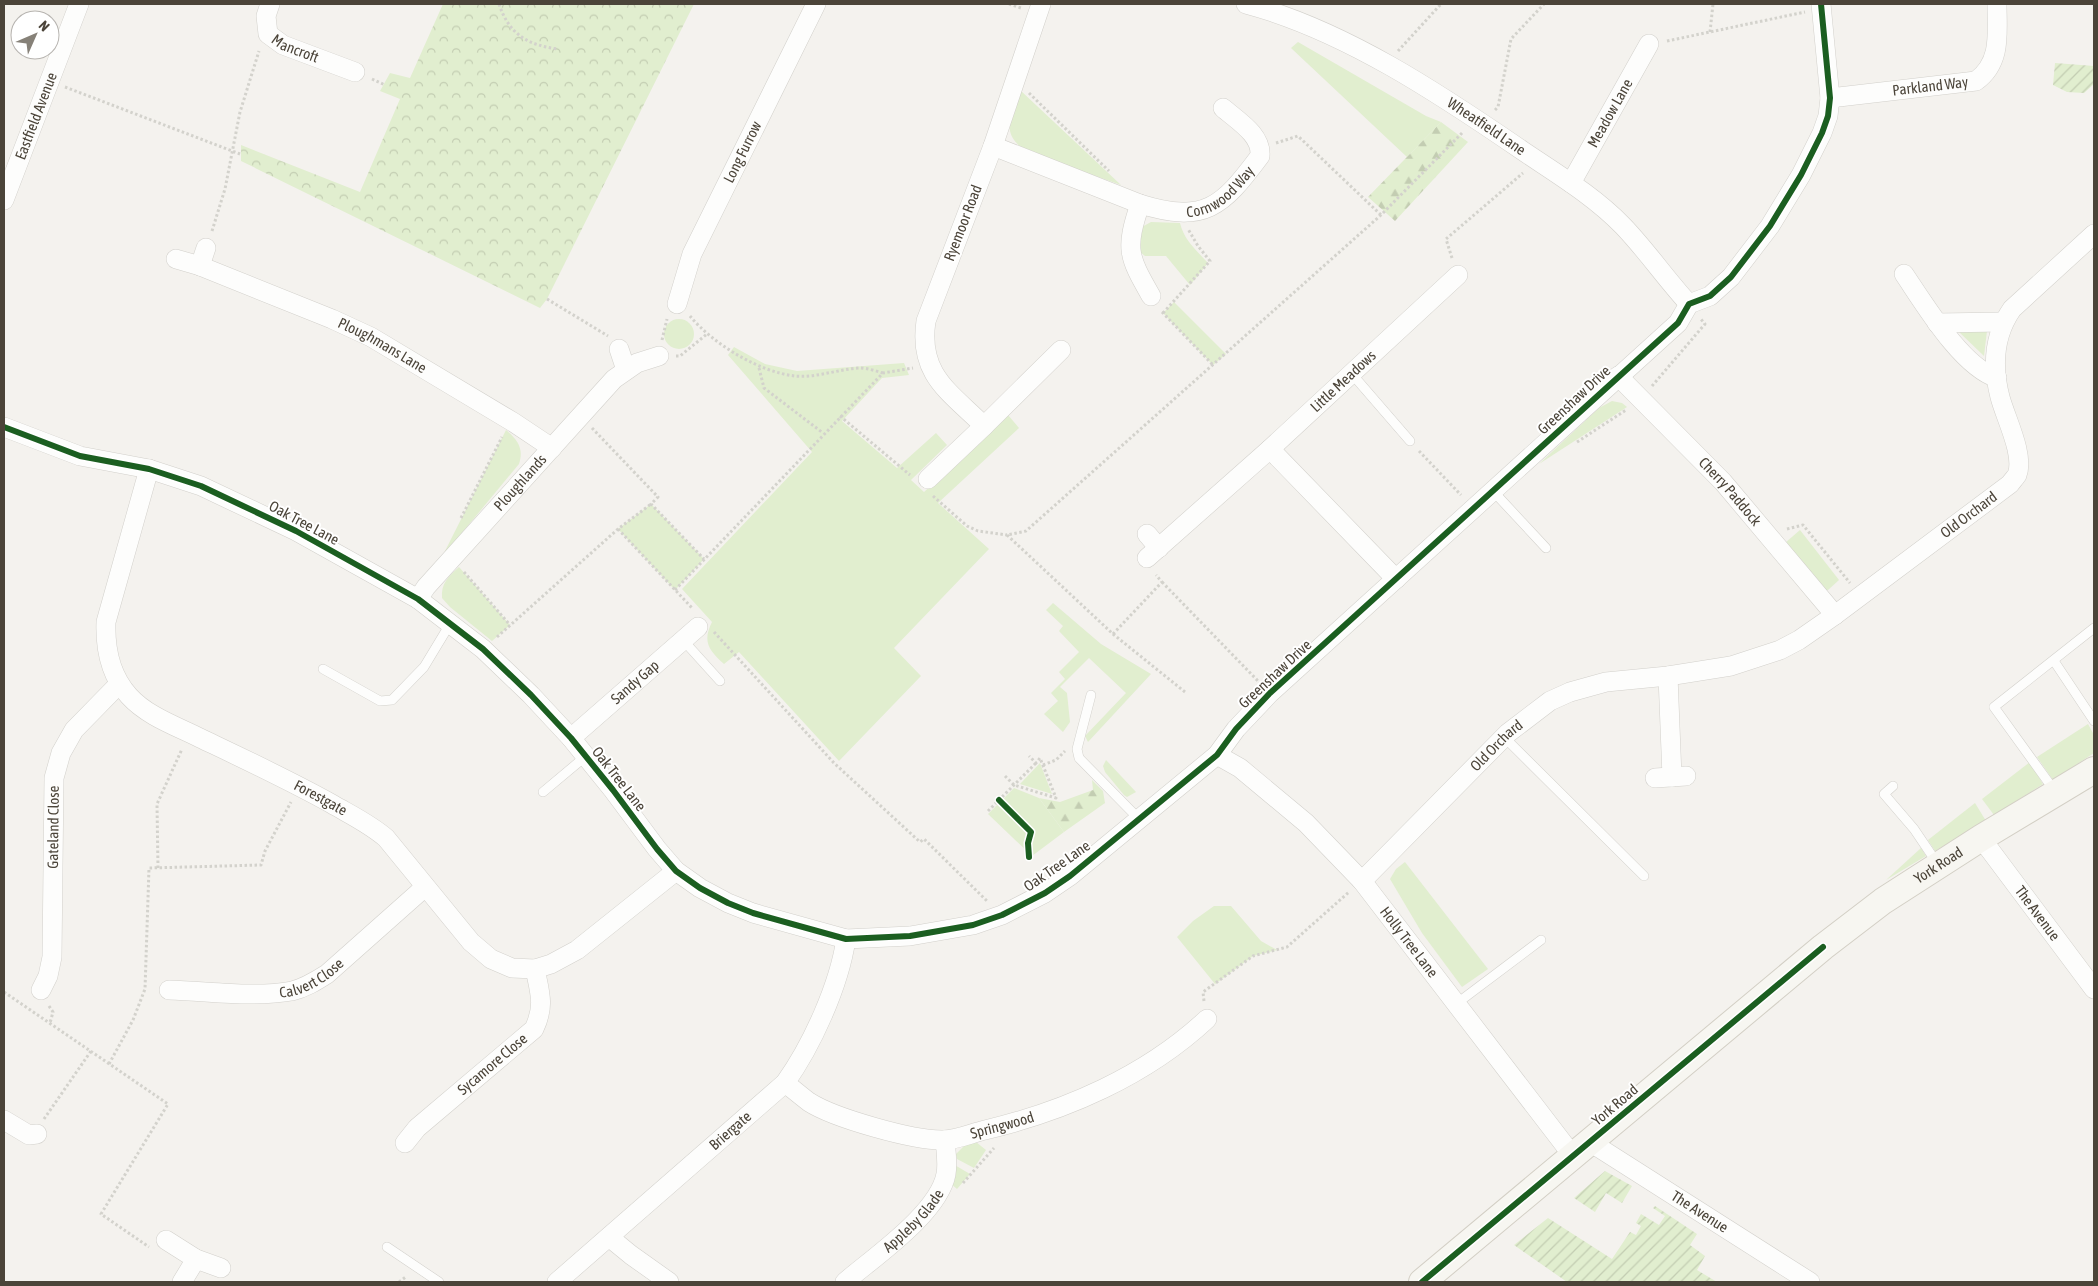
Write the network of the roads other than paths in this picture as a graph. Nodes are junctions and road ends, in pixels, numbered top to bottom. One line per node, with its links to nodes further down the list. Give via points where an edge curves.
1 (78, 4): 14 (street, Eastfield Avenue)
2 (270, 4): 9 (street, Mancroft, via 266,16 268,34 283,45)
3 (816, 4): 23 (street, Long Furrow, via 692,254)
4 (1041, 4): 12 (street, Ryemoor Road)
5 (1246, 4): 13 (street, Wheatfield Lane, via 1328,35 1386,64 1480,121)
6 (1997, 4): 10 (street, Parkland Way, via 1996,49 1987,73 1976,81)
7 (1821, 6): 10 (street)
8 (1649, 44): 13 (street, Meadow Lane)
9 (355, 72)
10 (1830, 98): 24 (street, via 1822,133 1770,226 1732,277 1710,296)
11 (1223, 108): 15 (street, Cornwood Way, via 1258,140 1261,148 1260,156 1226,196 1206,210 1185,213 1164,212)
12 (993, 146): 15 (street, Cornwood Way); 34 (street, Ryemoor Road, via 926,321 923,340 929,366 936,378)
13 (1571, 183): 24 (street, Wheatfield Lane, via 1623,227)
14 (4, 200)
15 (1140, 204): 22 (street, via 1130,232 1130,254)
16 (2094, 234): 25 (street, Old Orchard, via 2012,309)
17 (206, 248): 19 (street)
18 (176, 259): 19 (street, Ploughmans Lane)
19 (200, 266): 37 (street, Ploughmans Lane, via 371,336)
20 (1904, 274): 26 (street)
21 (1458, 275): 31 (street, Little Meadows, via 1412,309)
22 (1151, 296)
23 (677, 304)
24 (1689, 304): 32 (street, Greenshaw Drive, via 1678,323)
25 (2003, 322): 26 (street); 33 (street, Old Orchard, via 1996,349)
26 (1937, 323): 33 (street, via 1977,369)
27 (619, 350): 30 (street)
28 (1061, 350): 34 (street)
29 (659, 356): 30 (street, Ploughlands)
30 (626, 370): 37 (street, Ploughlands, via 614,379)
31 (1352, 374): 36 (lane); 38 (street, Little Meadows)
32 (1618, 376): 41 (street, Greenshaw Drive); 46 (street, Cherry Paddock, via 1723,482)
33 (1997, 378): 46 (street, Old Orchard, via 2014,439 2019,464 2017,475 2010,484)
34 (984, 426): 40 (street)
35 (4, 427): 39 (street, Oak Tree Lane, via 80,456)
36 (1410, 441)
37 (552, 448): 45 (street, Ploughlands)
38 (1270, 449): 42 (street, Little Meadows); 44 (street)
39 (149, 469): 45 (street, Oak Tree Lane, via 202,486 239,503); 55 (street, Forestgate, via 106,622 105,642)
40 (928, 479)
41 (1493, 491): 43 (lane); 44 (street, Greenshaw Drive)
42 (1151, 547)
43 (1546, 548)
44 (1396, 579): 60 (street, Greenshaw Drive, via 1270,693 1236,728)
45 (418, 599): 48 (street, Oak Tree Lane)
46 (1835, 615): 53 (street, Old Orchard, via 1780,650 1730,666)
47 (702, 623): 50 (street, Sandy Gap)
48 (450, 624): 52 (lane, via 424,667 392,700 380,700); 59 (street, Oak Tree Lane, via 483,649 532,695)
49 (2094, 628): 51 (lane)
50 (683, 640): 54 (lane); 59 (street, Sandy Gap)
51 (2054, 661): 57 (lane); 66 (lane, via 1994,707)
52 (323, 669)
53 (1668, 676): 58 (street, Old Orchard, via 1606,682 1570,692 1550,701); 63 (street)
54 (720, 681)
55 (119, 684): 73 (street, Forestgate, via 154,716 300,786 374,828 386,838); 78 (street, Gateland Close, via 74,730 61,753 54,778 52,957)
56 (1091, 695): 67 (lane, via 1077,749 1079,758)
57 (2094, 722)
58 (1504, 737): 71 (lane); 72 (street, Old Orchard)
59 (571, 738): 61 (street, Oak Tree Lane)
60 (1217, 755): 67 (street, Oak Tree Lane); 72 (street, Holly Tree Lane, via 1240,768 1306,823)
61 (586, 756): 65 (lane); 70 (street, Oak Tree Lane)
62 (2094, 770): 66 (street, York Road)
63 (1671, 777)
64 (1892, 786): 69 (lane, via 1884,794 1914,829)
65 (544, 792)
66 (2056, 793): 68 (street, York Road)
67 (1139, 819): 74 (street, Oak Tree Lane, via 1070,876 1002,915 973,925 910,936)
68 (1981, 838): 69 (street, York Road); 77 (street, The Avenue)
69 (1938, 866): 87 (street, York Road, via 1823,947)
70 (676, 871): 74 (street, Oak Tree Lane, via 700,888 753,914); 76 (street, Forestgate, via 577,950)
71 (1644, 876)
72 (1362, 881): 80 (street, Holly Tree Lane)
73 (425, 887): 76 (street, Forestgate, via 471,942 491,959 512,968); 79 (street, Calvert Close, via 312,984 267,994)
74 (846, 939): 82 (street, Briergate, via 844,957 825,1007 798,1066)
75 (1541, 940): 80 (lane)
76 (535, 969): 86 (street, Sycamore Close, via 541,1015 534,1029 416,1128)
77 (2094, 989)
78 (41, 990)
79 (169, 990)
80 (1456, 1004): 87 (street, Holly Tree Lane)
81 (1207, 1019): 85 (street, Springwood, via 1161,1056 1079,1100 1016,1123)
82 (785, 1083): 85 (street, Springwood, via 810,1102 836,1114 892,1131); 88 (street, Briergate)
83 (4, 1120): 84 (street, via 28,1135)
84 (37, 1134)
85 (945, 1140): 97 (street, Appleby Glade, via 946,1176 927,1210)
86 (405, 1143)
87 (1581, 1149): 98 (street, York Road); 99 (street, The Avenue)
88 (609, 1236): 95 (street, Briergate); 96 (street)
89 (161, 1246): 91 (street)
90 (387, 1247): 94 (lane)
91 (196, 1259): 92 (street); 93 (street)
92 (221, 1268)
93 (182, 1282)
94 (438, 1282)
95 (557, 1282)
96 (669, 1282)
97 (845, 1282)
98 (1422, 1282)
99 (1810, 1282)

